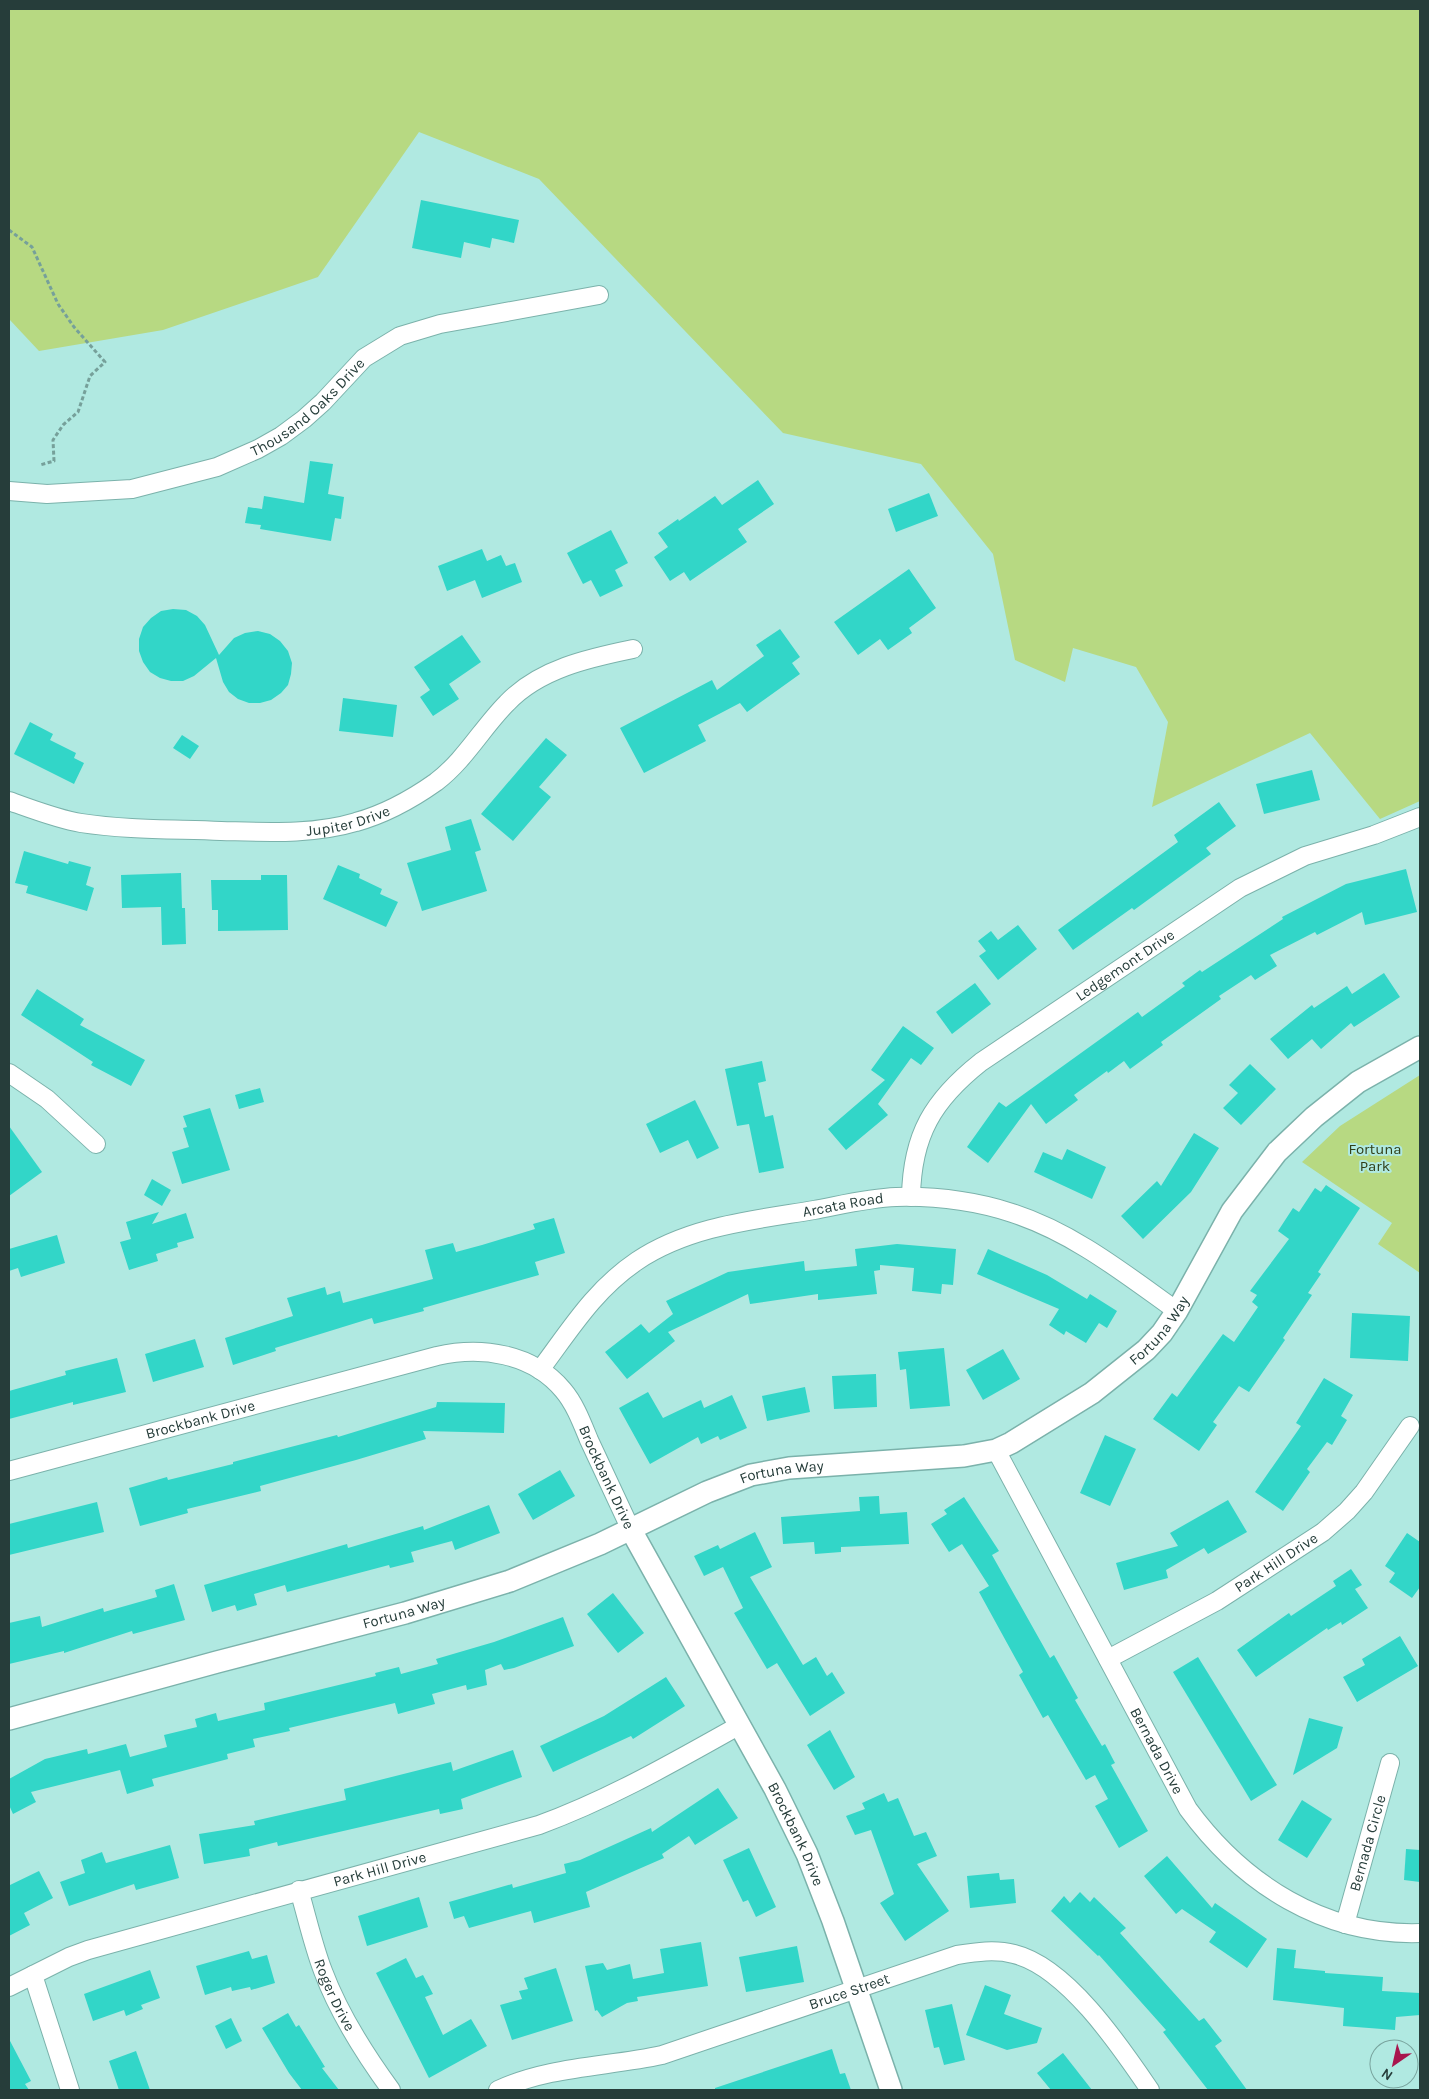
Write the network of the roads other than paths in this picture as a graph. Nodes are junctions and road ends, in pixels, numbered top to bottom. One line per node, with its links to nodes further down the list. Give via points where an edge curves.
1 (599, 294): 2 (street, Thousand Oaks Drive, via 440,324 400,336 364,358 323,402 281,436 217,467 132,489 47,494)
2 (9, 491)
3 (634, 649): 4 (street, Jupiter Drive, via 558,669 530,685 508,701 464,757 438,780 414,797 355,823 306,831 119,827 79,822)
4 (9, 801)
5 (1420, 817): 9 (street, Ledgemont Drive, via 1305,856 1240,888 981,1062 956,1083 927,1122 913,1160)
6 (1420, 1048): 10 (street, Fortuna Way, via 1343,1094 1277,1152 1232,1211)
7 (9, 1073): 8 (street, via 47,1099)
8 (96, 1144)
9 (911, 1197): 10 (street, Arcata Road, via 965,1201 1037,1223 1083,1246); 11 (street, Arcata Road, via 877,1199 730,1224 686,1236 654,1250 626,1268 597,1294)
10 (1177, 1311): 13 (street, Fortuna Way, via 1146,1350 1110,1379 1059,1414)
11 (540, 1370): 14 (street, Brockbank Drive, via 499,1354 451,1353); 15 (street, Brockbank Drive, via 570,1398)
12 (1410, 1426): 16 (street, Park Hill Drive, via 1364,1492 1323,1532 1217,1600)
13 (996, 1450): 15 (street, Fortuna Way, via 964,1456 770,1471 707,1492); 16 (street, Bernada Drive)
14 (9, 1471)
15 (631, 1530): 17 (street, Fortuna Way, via 541,1570 446,1602); 18 (street, Brockbank Drive)
16 (1108, 1659): 21 (street, Bernada Drive, via 1188,1809 1221,1850 1254,1880 1293,1903)
17 (9, 1719)
18 (740, 1725): 20 (street, Park Hill Drive, via 635,1784 574,1812 504,1836); 25 (street, Brockbank Drive, via 807,1854)
19 (1390, 1763): 21 (street, Bernada Circle)
20 (299, 1890): 23 (street, Park Hill Drive, via 88,1950); 27 (street, Roger Drive, via 316,1952 332,1993 355,2037)
21 (1345, 1924): 22 (street, Bernada Drive, via 1383,1932)
22 (1420, 1934)
23 (33, 1975): 24 (street, Park Hill Drive); 26 (street)
24 (9, 1987)
25 (856, 1990): 28 (street, Bruce Street, via 662,2055 548,2073); 29 (street, Brockbank Drive); 30 (street, Bruce Street, via 957,1955 987,1951 1021,1956 1050,1971 1078,1996)
26 (70, 2090)
27 (391, 2090)
28 (498, 2090)
29 (891, 2090)
30 (1150, 2090)

